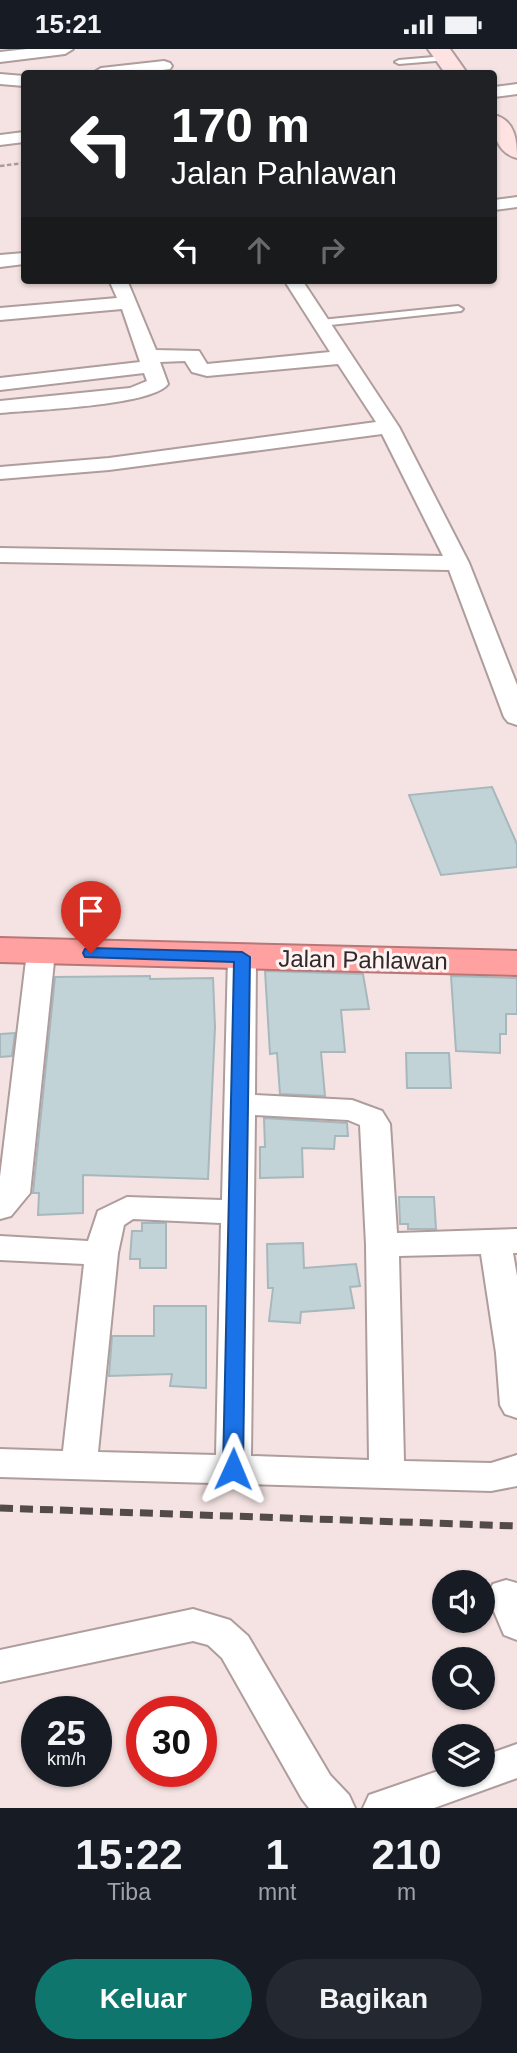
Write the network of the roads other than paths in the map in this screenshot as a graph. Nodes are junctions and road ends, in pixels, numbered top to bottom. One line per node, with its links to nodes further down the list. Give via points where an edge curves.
1 (65, 49): 3 (street)
2 (154, 49): 6 (street)
3 (0, 57)
4 (447, 60): 5 (lane)
5 (399, 62)
6 (166, 70)
7 (0, 79): 8 (street)
8 (21, 81)
9 (517, 89): 10 (street)
10 (497, 92)
11 (497, 126): 14 (street)
12 (21, 137): 13 (street)
13 (0, 140)
14 (517, 151)
15 (517, 202): 16 (street)
16 (497, 205)
17 (21, 258): 18 (street)
18 (0, 261)
19 (120, 284): 21 (street)
20 (296, 284): 24 (street)
21 (130, 303): 23 (street); 26 (street)
22 (458, 309): 24 (lane)
23 (0, 314)
24 (321, 323): 25 (street)
25 (343, 356): 26 (street, via 208,370 200,368 192,355); 29 (street)
26 (151, 361): 27 (street); 28 (street, via 159,384 145,391)
27 (0, 384)
28 (0, 407)
29 (389, 427): 30 (street, via 109,464); 32 (street)
30 (0, 473)
31 (0, 555): 32 (street)
32 (458, 563): 33 (street)
33 (510, 678): 34 (street)
34 (517, 717)
35 (0, 950): 36 (highway, Jalan Pahlawan)
36 (41, 952): 37 (highway, Jalan Pahlawan); 40 (street, via 14,1193)
37 (242, 957): 38 (highway, Jalan Pahlawan); 39 (street)
38 (517, 963)
39 (240, 1104): 41 (street); 43 (street, via 352,1109 370,1118 377,1131)
40 (0, 1208)
41 (238, 1212): 45 (street, via 127,1208 109,1219); 50 (street)
42 (506, 1241): 43 (street); 46 (street)
43 (382, 1245): 52 (street)
44 (0, 1248): 45 (street)
45 (102, 1252): 49 (street)
46 (515, 1352): 47 (street)
47 (517, 1405)
48 (0, 1463): 49 (street)
49 (79, 1464): 50 (street)
50 (233, 1469): 52 (street)
51 (517, 1469): 52 (street, via 499,1477)
52 (387, 1475)
53 (0, 1666): 57 (street, via 193,1625 211,1627 235,1647 316,1787)
54 (517, 1761): 55 (street)
55 (495, 1769)
56 (444, 1787): 58 (street)
57 (335, 1808)
58 (383, 1808)

